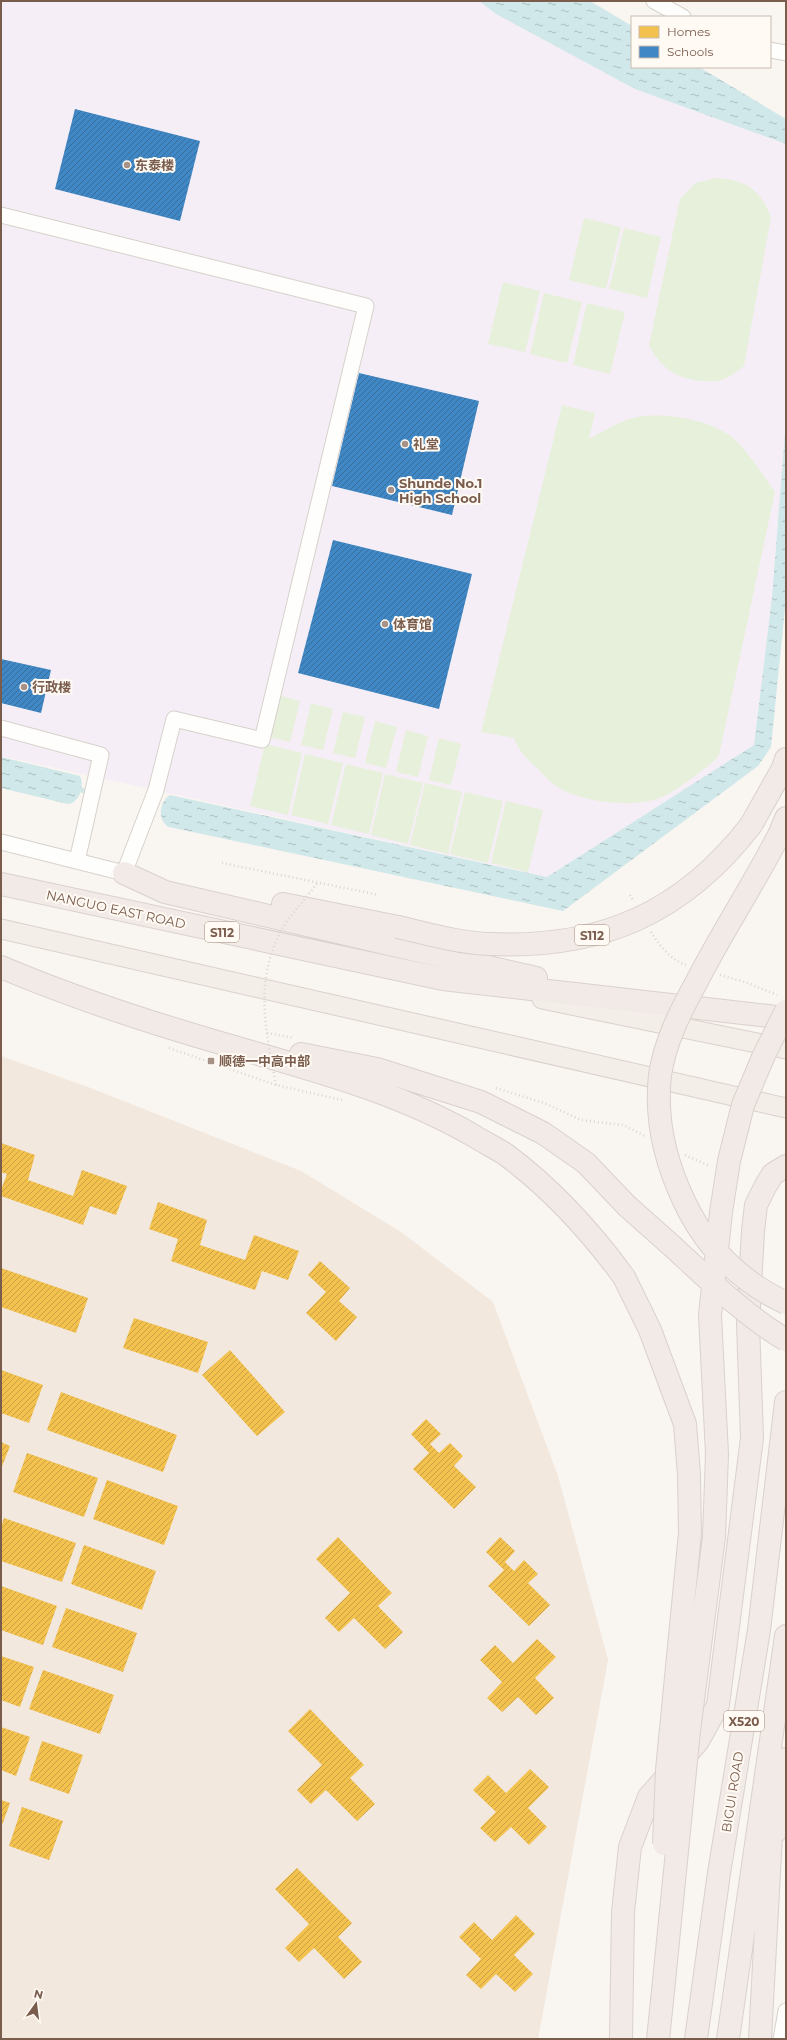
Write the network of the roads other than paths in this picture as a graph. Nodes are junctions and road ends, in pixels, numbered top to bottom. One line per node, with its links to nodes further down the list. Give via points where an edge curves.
1 (654, 1): 2 (street)
2 (682, 16)
3 (1, 215): 9 (street, via 366,306 262,740 174,720 156,790)
4 (1, 728): 8 (street, via 101,755)
5 (786, 759): 9 (highway, S112, bridge, via 751,825 732,850 687,891 625,925 605,932 539,944 488,944)
6 (783, 825): 21 (highway, bridge, via 764,865 705,964 674,1024 660,1076 659,1107 666,1158 691,1216 712,1246 738,1275 766,1294)
7 (1, 842): 8 (street)
8 (77, 861): 9 (street)
9 (124, 873): 14 (highway, via 165,892)
10 (1, 884): 13 (highway, NANGUO EAST ROAD / S112)
11 (1, 929): 19 (main road)
12 (1, 967): 17 (highway)
13 (442, 979): 14 (highway, NANGUO EAST ROAD); 18 (main road)
14 (645, 1002): 16 (highway)
15 (786, 1011): 28 (highway, bridge, via 743,1105 729,1161 721,1212 710,1315 718,1454 714,1537)
16 (786, 1018)
17 (162, 1036): 22 (highway, bridge, via 378,1069 481,1102 543,1133 586,1163 627,1206 731,1300 766,1328); 28 (highway, bridge, via 320,1072 449,1121 504,1154 546,1188 624,1277 650,1330 685,1424 689,1474 690,1533 667,1770)
18 (786, 1049)
19 (786, 1108)
20 (786, 1166): 30 (highway, via 773,1174 756,1205 748,1324 752,1438 718,1705 698,1741 649,1797 630,1847 623,1912)
21 (786, 1303)
22 (786, 1340)
23 (786, 1402): 33 (highway, BIGUI ROAD / X520, via 758,1630 719,1873)
24 (786, 1636): 25 (highway, X520)
25 (774, 1718): 27 (highway); 34 (highway, X520)
26 (786, 1759): 27 (highway)
27 (771, 1861): 35 (highway)
28 (657, 2002): 31 (highway); 32 (highway)
29 (786, 2011): 36 (street)
30 (621, 2039)
31 (652, 2039)
32 (658, 2039)
33 (696, 2039)
34 (728, 2039)
35 (760, 2039)
36 (781, 2039)

